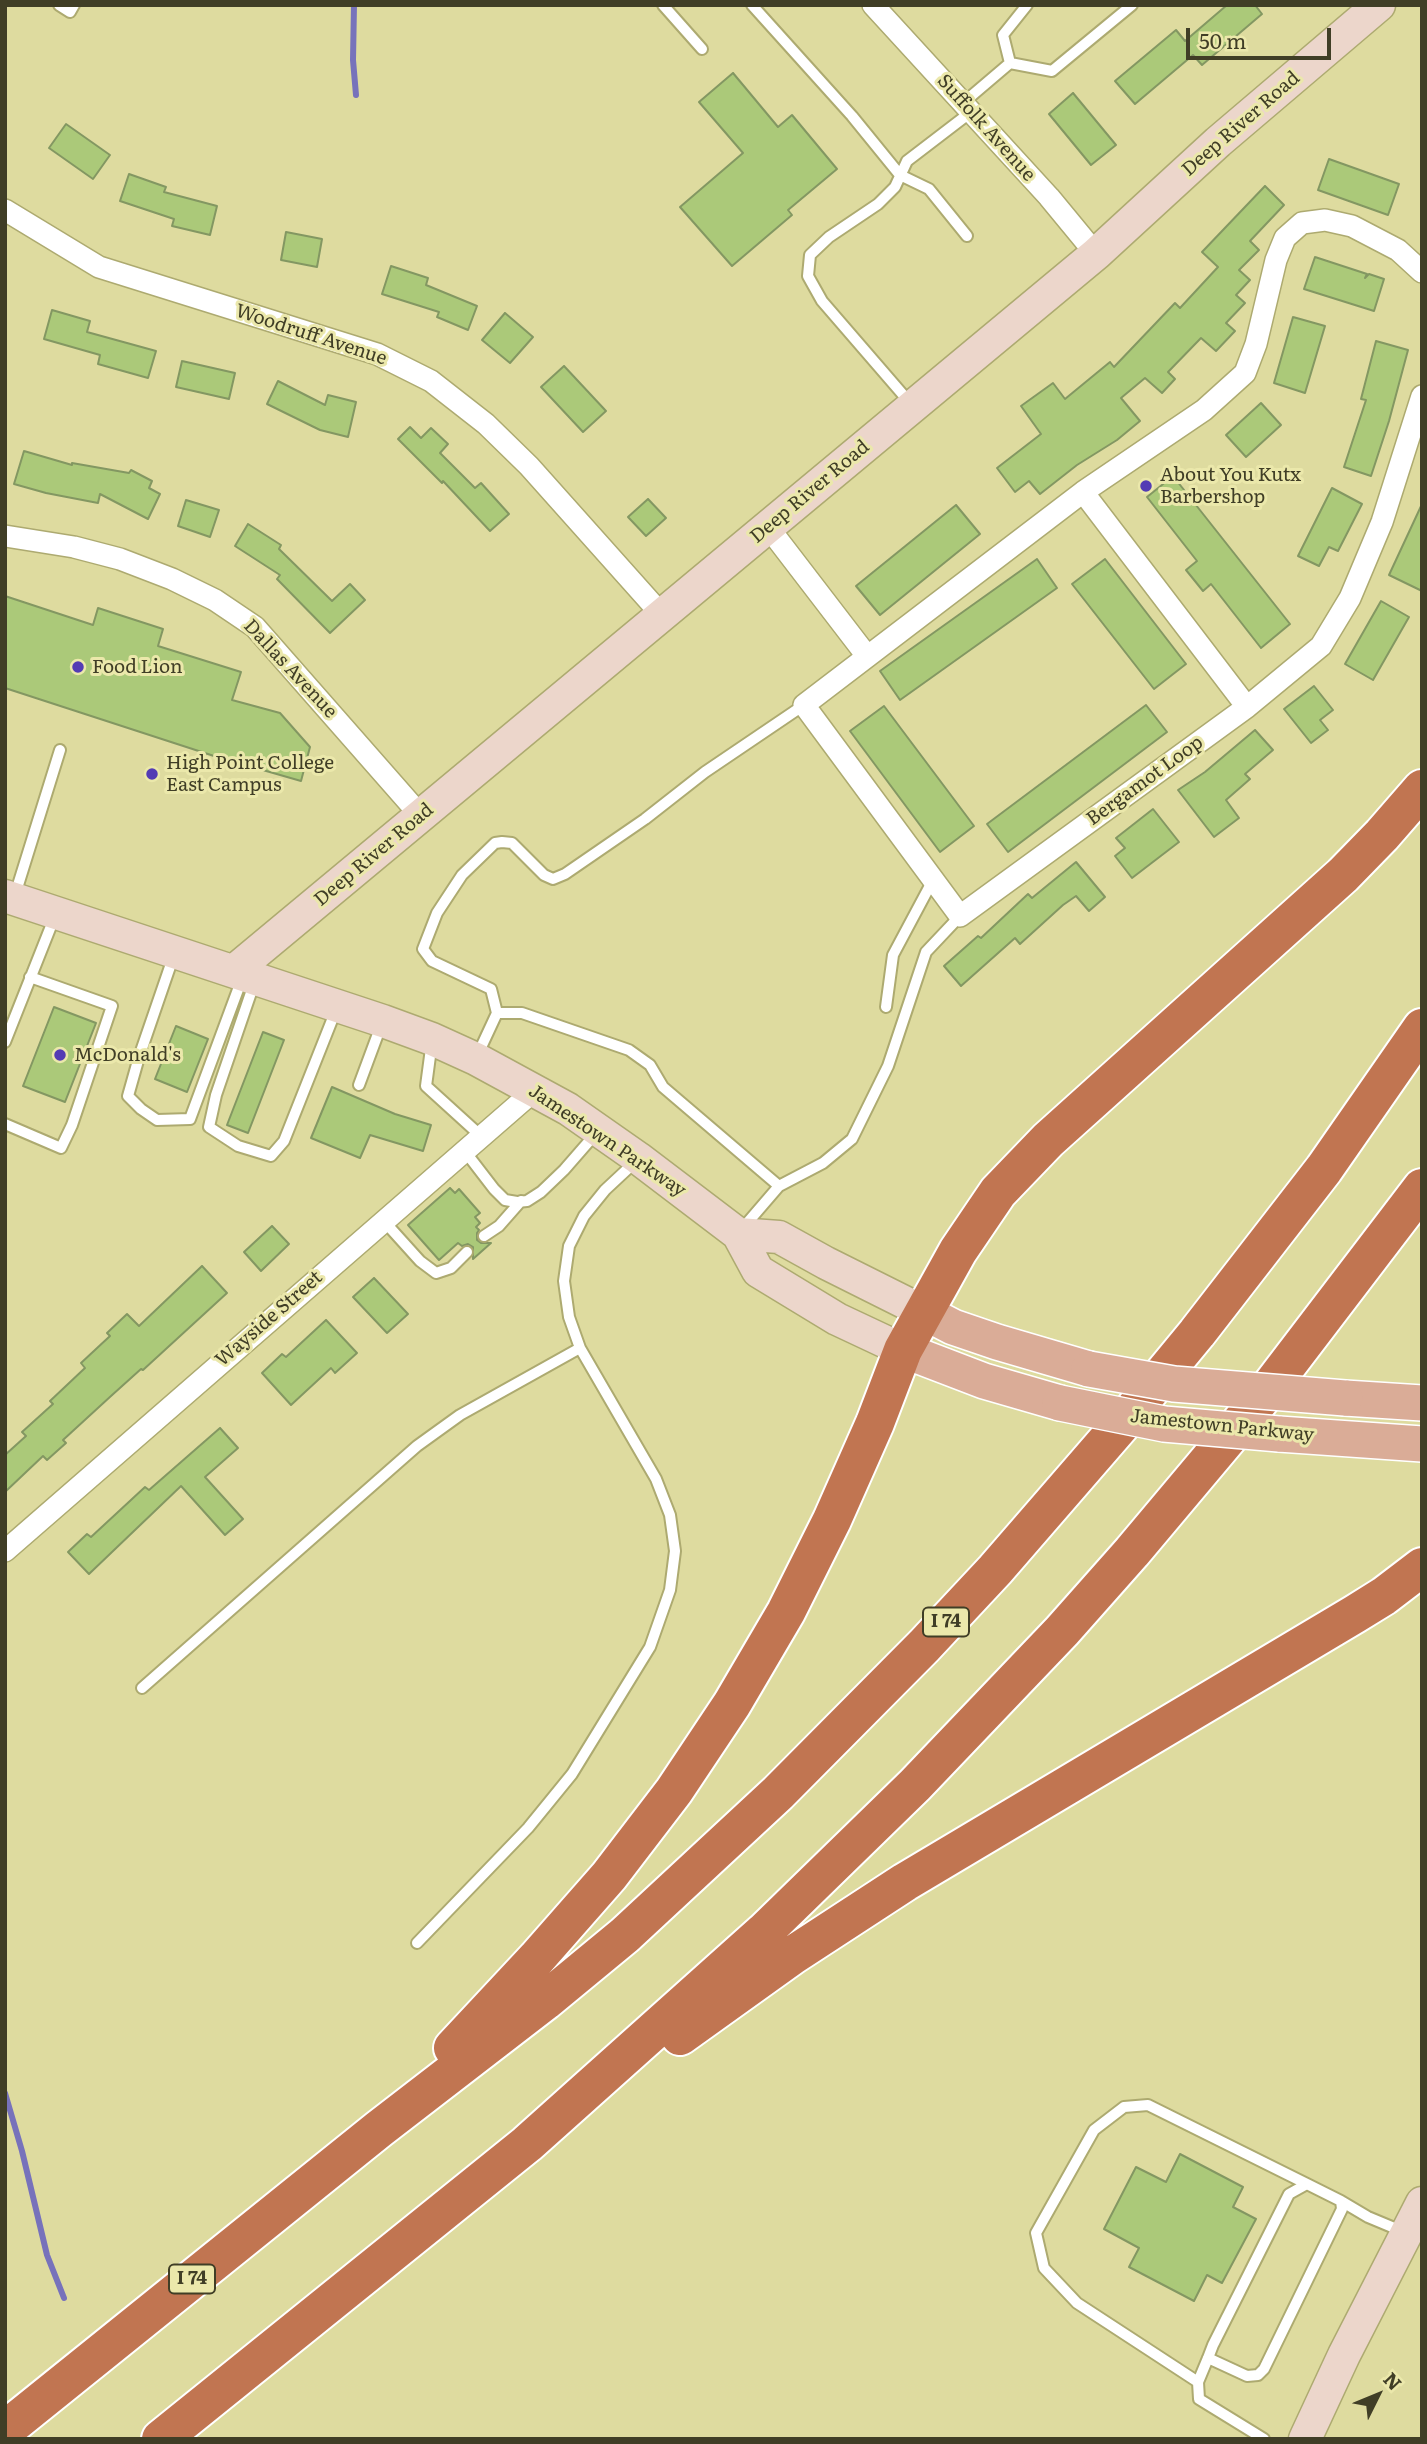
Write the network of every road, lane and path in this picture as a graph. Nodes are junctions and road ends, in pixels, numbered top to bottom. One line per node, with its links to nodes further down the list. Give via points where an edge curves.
1 (59, 5): 2 (lane, via 70,12)
2 (74, 5)
3 (663, 5): 9 (lane)
4 (752, 5): 12 (lane)
5 (873, 5): 11 (street, Suffolk Avenue)
6 (1027, 5): 10 (lane, via 1003,35)
7 (1132, 5): 10 (lane, via 1052,71)
8 (1364, 10): 15 (street, Deep River Road)
9 (702, 49)
10 (1010, 63): 11 (lane)
11 (967, 108): 12 (lane, via 907,161); 15 (street, Suffolk Avenue)
12 (900, 175): 14 (lane, via 929,189); 18 (lane, via 878,204 810,255 808,276 822,301)
13 (5, 210): 22 (street, Woodruff Avenue, via 99,267 377,354 431,382 486,424 529,466)
14 (967, 236)
15 (1096, 254): 18 (street, Deep River Road)
16 (1422, 272): 19 (street, via 1398,250 1352,226 1325,220 1301,223 1285,238 1276,260 1245,373 1204,410)
17 (1422, 396): 25 (street, Bergamot Loop, via 1382,522 1350,598 1321,646)
18 (913, 406): 20 (street, Deep River Road)
19 (1083, 492): 23 (street); 25 (street)
20 (768, 527): 22 (street, Deep River Road); 23 (street)
21 (5, 536): 28 (street, Dallas Avenue, via 120,559 215,600 255,627)
22 (662, 615): 28 (street, Deep River Road)
23 (867, 656): 24 (street)
24 (804, 705): 29 (street); 38 (lane, via 565,874 553,879 544,875 512,843 502,842 462,876 437,914 422,950 432,961 491,989)
25 (1247, 707): 32 (street, Bergamot Loop)
26 (60, 750): 30 (lane)
27 (1422, 789): 58 (highway, via 1343,875 1021,1167 977,1221)
28 (421, 816): 34 (street, Deep River Road)
29 (933, 880): 32 (street); 37 (lane, via 892,955)
30 (9, 897): 31 (street, Jamestown Parkway)
31 (56, 913): 33 (street, Jamestown Parkway); 35 (lane)
32 (960, 916): 51 (lane, via 926,952 888,1066 852,1139 822,1163)
33 (175, 952): 34 (street, Jamestown Parkway); 34 (lane, via 128,1096 158,1121 190,1119)
34 (245, 975): 36 (street, Jamestown Parkway); 36 (lane, via 209,1127 238,1146 271,1156 284,1142)
35 (30, 977): 42 (lane); 46 (lane, via 112,1006 61,1148)
36 (337, 1007): 39 (street, Jamestown Parkway)
37 (886, 1007)
38 (497, 1013): 43 (lane); 51 (lane, via 523,1013 629,1050 650,1065 663,1087)
39 (383, 1021): 41 (street, Jamestown Parkway); 44 (lane)
40 (1422, 1028): 67 (highway, I 74, via 1324,1169 1197,1333 1063,1493 924,1646 778,1793 625,1935)
41 (432, 1039): 43 (street, Jamestown Parkway); 48 (lane, via 426,1086)
42 (5, 1042)
43 (476, 1059): 45 (street, Jamestown Parkway)
44 (359, 1085)
45 (535, 1090): 47 (street, Jamestown Parkway); 48 (street, Wayside Street)
46 (5, 1124)
47 (599, 1130): 50 (street, Jamestown Parkway); 53 (lane, via 541,1192)
48 (481, 1136): 49 (street, Wayside Street)
49 (464, 1150): 53 (lane, via 505,1200); 54 (street, Wayside Street)
50 (638, 1158): 55 (street, Jamestown Parkway); 59 (lane, via 591,1207 569,1246 564,1281)
51 (779, 1186): 55 (lane)
52 (1422, 1188): 68 (highway, via 1259,1400 1026,1670 822,1877)
53 (521, 1202): 56 (lane)
54 (383, 1220): 57 (lane, via 436,1273 452,1268); 63 (street, Wayside Street)
55 (738, 1234): 58 (street, Jamestown Parkway, via 779,1237); 60 (street, Jamestown Parkway, via 758,1271 837,1319)
56 (484, 1236)
57 (467, 1252)
58 (924, 1312): 60 (highway); 61 (main road, Jamestown Parkway, bridge, via 953,1327 1089,1369 1174,1384)
59 (580, 1348): 65 (lane, via 460,1415 417,1446); 66 (lane, via 661,1491 675,1551 670,1590 650,1647 572,1774 528,1828)
60 (903, 1350): 62 (main road, Jamestown Parkway, bridge, via 1060,1403 1164,1424); 67 (highway, via 810,1566 704,1749 592,1896)
61 (1422, 1403)
62 (1422, 1444)
63 (5, 1551)
64 (1422, 1567): 68 (highway, via 1355,1614 859,1911)
65 (142, 1688)
66 (417, 1943)
67 (379, 2129): 75 (highway, I 74)
68 (527, 2144): 76 (highway)
69 (1307, 2184): 70 (lane); 73 (lane, via 1289,2194); 74 (lane, via 1147,2105 1124,2108 1094,2130 1036,2233 1044,2269 1077,2304)
70 (1341, 2201): 72 (lane); 73 (lane, via 1342,2209 1264,2369 1247,2376)
71 (1422, 2203): 72 (street)
72 (1407, 2233): 78 (street)
73 (1208, 2358): 74 (lane)
74 (1198, 2382): 77 (lane, via 1199,2399)
75 (5, 2430)
76 (162, 2439)
77 (1264, 2439)
78 (1306, 2439)

